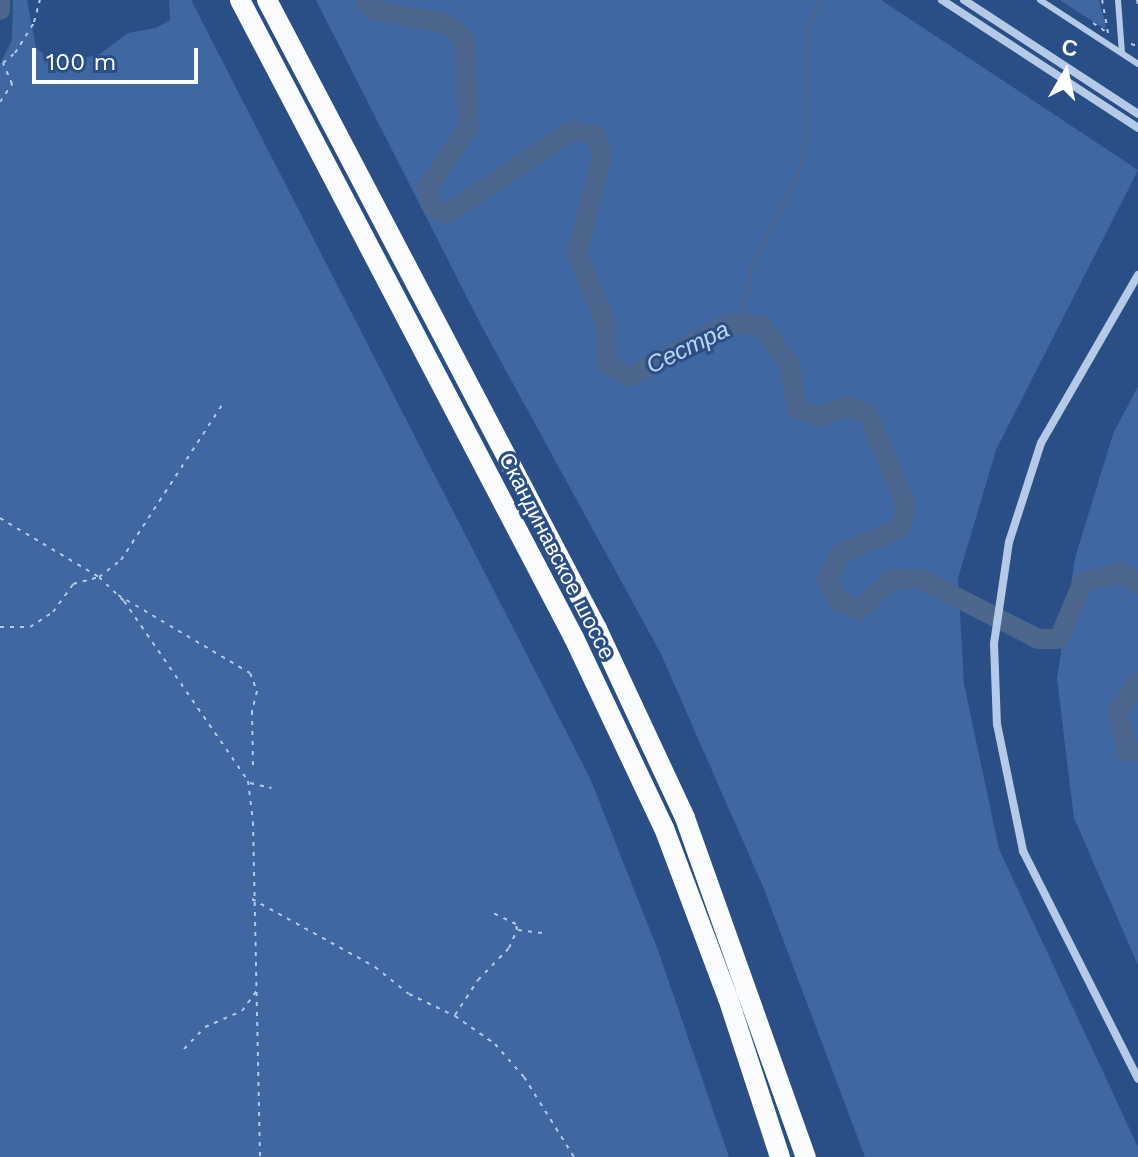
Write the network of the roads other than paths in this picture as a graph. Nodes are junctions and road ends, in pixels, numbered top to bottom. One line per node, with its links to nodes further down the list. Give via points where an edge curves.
1 (240, 0): 13 (highway, Скандинавское шоссе, via 574,638 664,828 733,1011)
2 (267, 0): 14 (highway, Скандинавское шоссе, via 597,629 685,818)
3 (942, 0): 10 (street)
4 (964, 0): 9 (street)
5 (1040, 0): 7 (lane)
6 (1118, 0): 7 (lane)
7 (1122, 53): 8 (lane)
8 (1138, 64)
9 (1138, 114)
10 (1138, 128)
11 (1138, 275): 12 (street, via 1041,443 1009,542 994,644 998,737 1023,851)
12 (1138, 1079)
13 (780, 1157)
14 (806, 1157)

